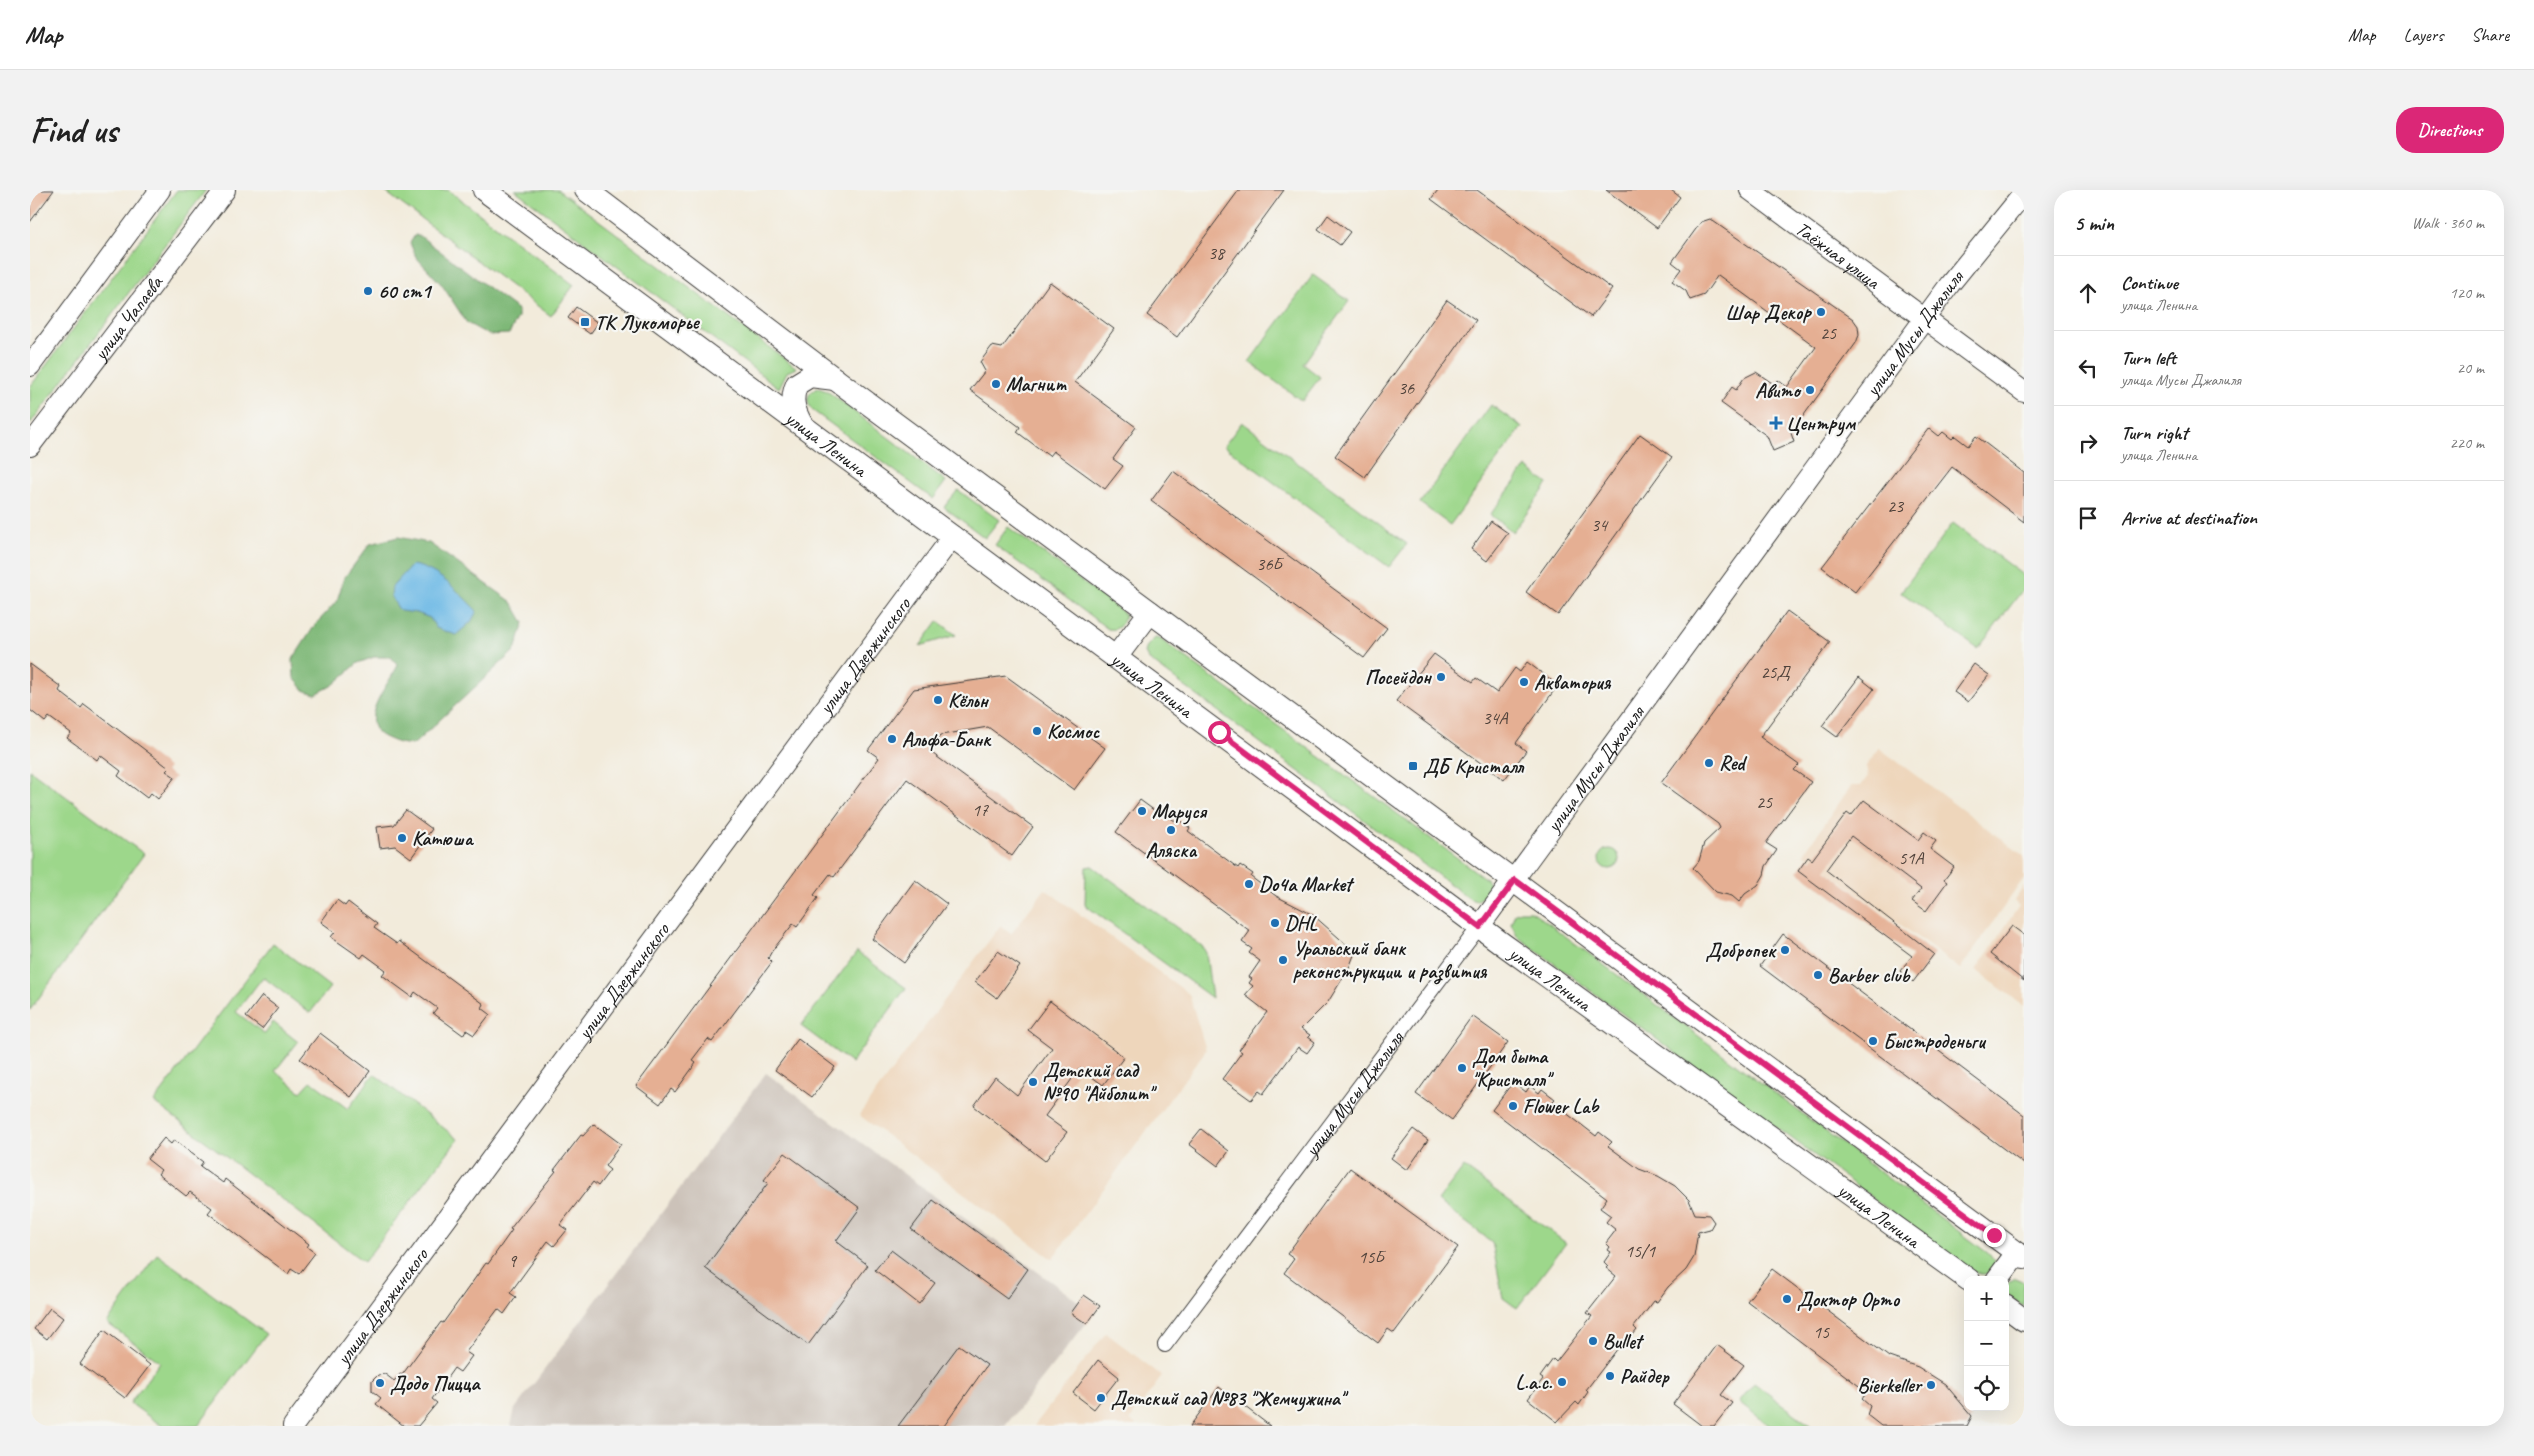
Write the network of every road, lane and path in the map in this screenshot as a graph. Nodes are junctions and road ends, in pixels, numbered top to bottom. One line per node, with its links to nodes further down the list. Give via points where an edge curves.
1 (160, 190): 8 (street)
2 (225, 190): 12 (street, улица Чапаева)
3 (484, 190): 11 (main road, улица Ленина)
4 (586, 190): 9 (main road)
5 (1750, 190): 7 (street, Таёжная улица)
6 (2024, 194): 7 (street, улица Мусы Джалиля)
7 (1924, 319): 10 (street, Таёжная улица); 16 (street, улица Мусы Джалиля)
8 (30, 366)
9 (835, 379): 11 (main road, via 810,376 797,384 792,399 794,412); 14 (main road)
10 (2024, 392)
11 (802, 425): 13 (main road, улица Ленина)
12 (30, 446)
13 (953, 536): 15 (main road, улица Ленина); 24 (street, улица Дзержинского)
14 (1150, 612): 15 (main road); 16 (main road)
15 (1116, 657): 17 (main road, улица Ленина)
16 (1515, 880): 17 (street, улица Мусы Джалиля); 18 (main road)
17 (1480, 927): 19 (main road, улица Ленина); 23 (street, улица Мусы Джалиля)
18 (2021, 1255): 20 (main road)
19 (1964, 1276)
20 (2001, 1276)
21 (2009, 1309): 22 (main road)
22 (2024, 1320)
23 (1165, 1344)
24 (293, 1426)

